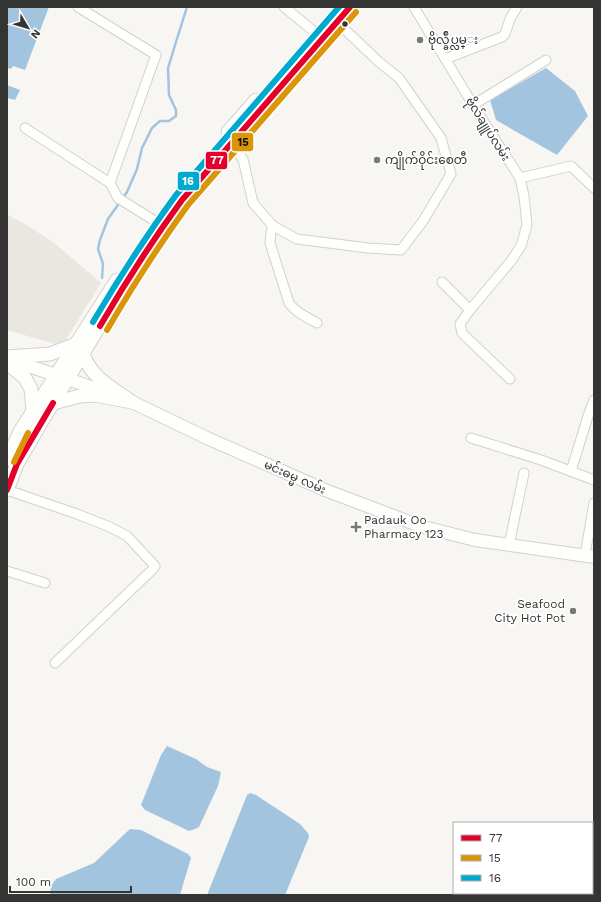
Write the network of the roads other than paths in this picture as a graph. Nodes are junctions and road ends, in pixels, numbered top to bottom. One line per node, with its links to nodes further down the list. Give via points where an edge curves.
1 (78, 7): 15 (street, via 156,55)
2 (284, 7): 8 (street)
3 (338, 7): 8 (main road)
4 (350, 7): 7 (main road)
5 (414, 7): 9 (street, ဗိုလ်ချူပ်လမ်း)
6 (517, 7): 9 (street, via 502,37)
7 (337, 22): 13 (main road); 18 (street, via 399,78 441,138 451,174 423,221 401,250 297,239)
8 (316, 34): 17 (main road, via 192,175)
9 (445, 59): 11 (street, ဗိုလ်ချူပ်လမ်း)
10 (546, 60): 11 (street)
11 (473, 105): 14 (street, ဗိုလ်ချူပ်လမ်း)
12 (25, 128): 15 (street)
13 (230, 144): 17 (main road); 18 (street, via 243,159 253,203)
14 (520, 178): 16 (street, via 571,166); 20 (street, via 527,225 521,246)
15 (110, 183): 17 (street, via 118,198)
16 (594, 188)
17 (159, 224): 22 (main road, via 120,292)
18 (273, 226): 21 (street, via 270,243 290,303 297,312)
19 (442, 282): 20 (street)
20 (470, 310): 26 (street, via 460,324 462,333)
21 (317, 323)
22 (79, 349): 23 (main road); 25 (main road); 28 (main road, via 94,374)
23 (7, 358): 25 (main road, မင်းဓမ္မ လမ်း)
24 (7, 363): 30 (main road, via 25,378 31,389)
25 (62, 377): 28 (main road, မင်းဓမ္မ လမ်း); 29 (main road); 30 (main road)
26 (510, 379)
27 (594, 400): 33 (street)
28 (132, 402): 29 (main road, via 95,395); 38 (main road, မင်းဓမ္မ လမ်း, via 325,490 392,516 475,540)
29 (53, 403): 36 (main road, via 31,439)
30 (33, 410): 32 (main road)
31 (471, 438): 33 (street)
32 (7, 459)
33 (571, 471): 35 (street)
34 (524, 473): 38 (street)
35 (594, 480)
36 (7, 490): 42 (street, via 110,527 127,536 155,566)
37 (594, 503): 39 (street)
38 (509, 545): 39 (main road, မင်းဓမ္မ လမ်း)
39 (590, 556)
40 (7, 571): 41 (street)
41 (46, 583)
42 (56, 663)

